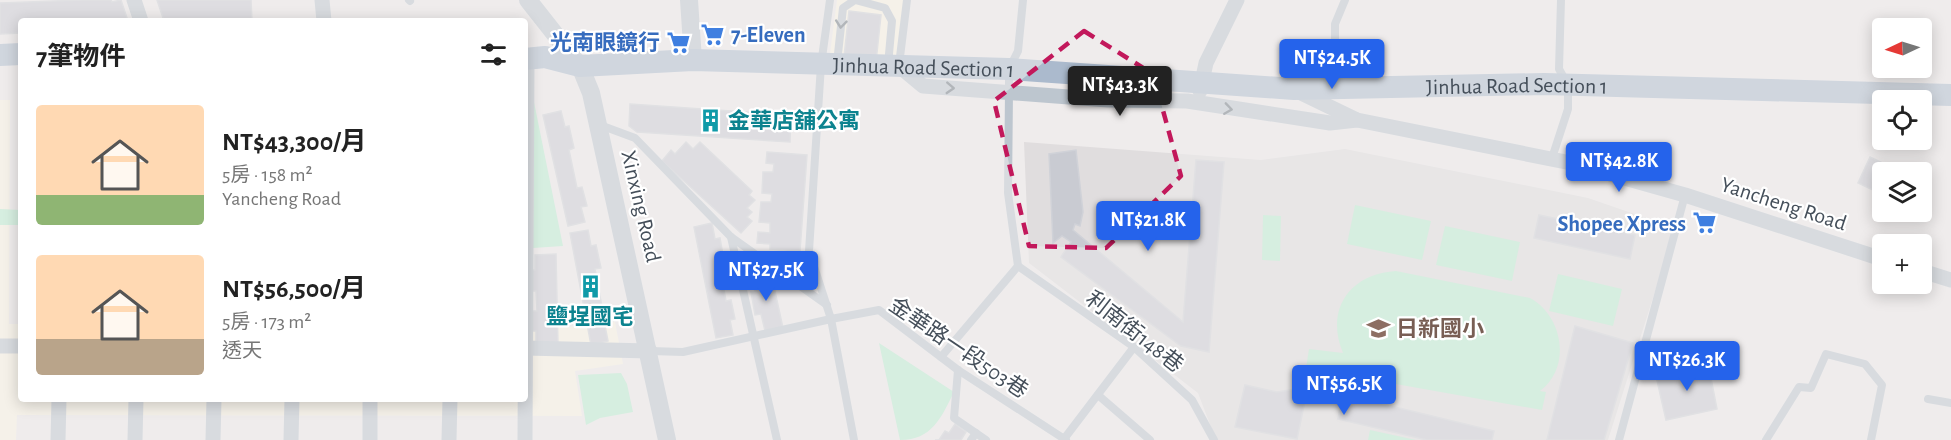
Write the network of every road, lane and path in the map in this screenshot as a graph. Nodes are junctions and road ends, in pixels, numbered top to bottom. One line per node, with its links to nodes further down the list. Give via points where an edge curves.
1 (134, 0): 11 (street)
2 (322, 0): 12 (street)
3 (528, 0): 18 (street, Xinxing Road)
4 (689, 0): 16 (street)
5 (830, 0): 17 (lane)
6 (907, 0): 19 (lane)
7 (1023, 0): 20 (lane, via 1018,51)
8 (1237, 0): 24 (street, via 1206,63)
9 (1345, 0): 23 (lane, via 1335,24)
10 (1561, 0): 21 (lane, via 1559,69)
11 (140, 18)
12 (324, 18)
13 (18, 54): 14 (main road)
14 (0, 55)
15 (528, 58): 18 (main road, Jinhua Road Section 1, via 545,57)
16 (693, 60): 17 (main road, Jinhua Road Section 1); 18 (main road, Jinhua Road Section 1)
17 (829, 65): 19 (main road, Jinhua Road Section 1); 19 (lane, one-way to 17, via 892,21 885,8 855,0 843,8); 35 (lane, via 809,251)
18 (580, 66): 27 (street, Xinxing Road)
19 (894, 66): 20 (main road, Jinhua Road Section 1)
20 (1009, 80): 24 (main road, Jinhua Road Section 1); 32 (lane, via 1008,193)
21 (1568, 85): 23 (main road, Jinhua Road Section 1); 25 (main road, Jinhua Road Section 1); 28 (lane, via 1568,110)
22 (1294, 89): 23 (main road, Jinhua Road Section 1); 24 (main road, Jinhua Road Section 1); 26 (street, Yancheng Road)
23 (1335, 89)
24 (1199, 92): 26 (street, Yancheng Road, one-way to 26, via 1330,123)
25 (1951, 95)
26 (1357, 120): 28 (street, Yancheng Road)
27 (599, 125): 30 (lane, via 635,138); 42 (street, Xinxing Road)
28 (1552, 158): 29 (street, Yancheng Road)
29 (1685, 195): 31 (street, Yancheng Road); 71 (lane)
30 (731, 237): 35 (lane); 37 (lane)
31 (1872, 255)
32 (1018, 266): 40 (lane, 利南街148巷); 43 (lane)
33 (1932, 274): 34 (street)
34 (1951, 280)
35 (827, 304): 36 (lane)
36 (831, 319): 37 (lane, 金華路一段503巷); 43 (lane, 金華路一段503巷, via 879,310); 66 (lane)
37 (755, 338): 42 (lane, 金華路一段503巷, via 683,352); 65 (lane)
38 (0, 346): 39 (street)
39 (18, 346)
40 (1134, 347): 45 (lane, 金華路一段503巷); 70 (lane, 利南街148巷, via 1192,400)
41 (528, 348): 42 (street)
42 (650, 351): 64 (street, Xinxing Road)
43 (941, 357): 44 (lane, 金華路一段503巷)
44 (958, 370): 55 (lane, via 954,418); 56 (lane, 金華路一段503巷)
45 (1098, 395): 56 (lane, 金華路一段503巷); 69 (lane)
46 (1928, 399): 54 (lane)
47 (59, 402): 57 (street)
48 (136, 402): 58 (street)
49 (214, 402): 59 (street)
50 (292, 402): 60 (street)
51 (370, 402): 61 (street)
52 (450, 402): 62 (street)
53 (525, 402): 63 (street)
54 (1951, 403)
55 (976, 433): 67 (lane); 68 (lane)
56 (1065, 439)
57 (58, 440)
58 (135, 440)
59 (213, 440)
60 (291, 440)
61 (370, 440)
62 (449, 440)
63 (525, 440)
64 (667, 440)
65 (777, 440)
66 (854, 440)
67 (971, 440)
68 (986, 440)
69 (1150, 440)
70 (1214, 440)
71 (1619, 440)
72 (1766, 440): 73 (lane, via 1799,387 1811,388 1826,354 1865,364 1882,384)
73 (1871, 440)

